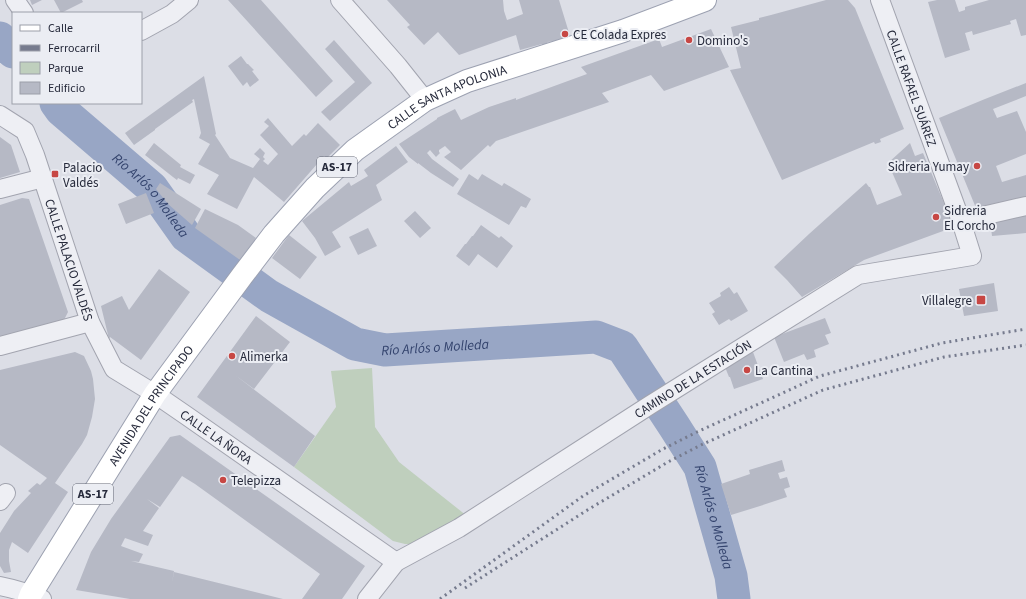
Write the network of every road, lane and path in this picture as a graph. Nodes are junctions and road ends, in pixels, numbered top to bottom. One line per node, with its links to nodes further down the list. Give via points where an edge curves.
1 (14, 0): 6 (street)
2 (189, 0): 7 (street, via 172,14)
3 (340, 0): 8 (street)
4 (705, 0): 8 (main road, CALLE SANTA APOLONIA / AS-17, via 624,31 467,81)
5 (880, 0): 13 (street, CALLE RAFAEL SUÁREZ)
6 (23, 12)
7 (142, 30)
8 (425, 100): 14 (main road, CALLE SANTA APOLONIA / AS-17, via 355,150 315,188)
9 (0, 115): 10 (street, CALLE PALACIO VALDÉS, via 25,131)
10 (43, 178): 11 (street); 15 (street, CALLE PALACIO VALDÉS)
11 (0, 189)
12 (1026, 206): 13 (street)
13 (961, 220): 18 (street, CAMINO DE LA ESTACIÓN, via 972,256 858,275 459,528)
14 (237, 283): 17 (main road, AVENIDA DEL PRINCIPADO / AS-17)
15 (90, 322): 16 (street); 17 (street, CALLE PALACIO VALDÉS, via 114,370)
16 (0, 346)
17 (155, 394): 18 (street, CALLE LA ÑORA); 20 (main road, AVENIDA DEL PRINCIPADO / AS-17)
18 (396, 562): 21 (street)
19 (0, 586): 20 (street)
20 (34, 597)
21 (367, 599)

